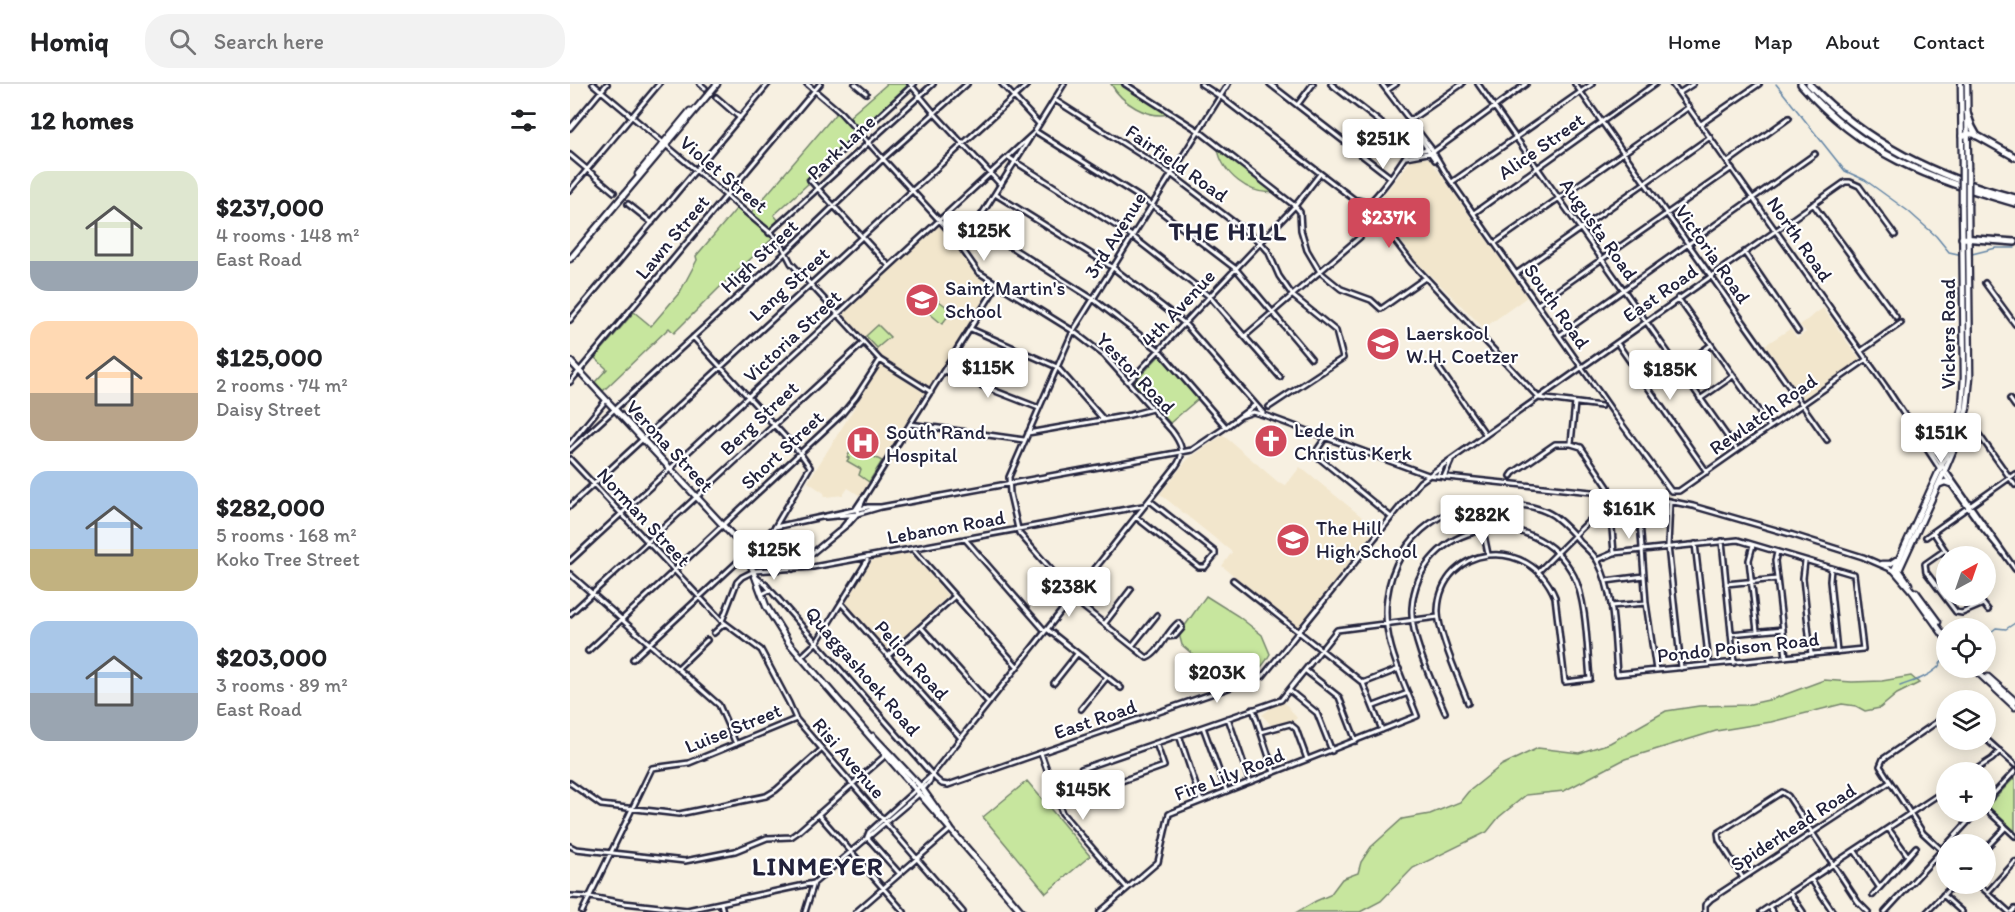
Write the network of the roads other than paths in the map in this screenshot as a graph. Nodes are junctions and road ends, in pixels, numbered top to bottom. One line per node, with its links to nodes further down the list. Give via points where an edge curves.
1 (593, 84): 40 (street, Violet Street)
2 (607, 84): 40 (street)
3 (659, 84): 54 (street)
4 (700, 84): 37 (street)
5 (715, 84): 72 (main road)
6 (768, 84): 55 (street)
7 (807, 84): 38 (street, Yestor Road)
8 (820, 84): 38 (street, Lawn Street)
9 (855, 84): 42 (street)
10 (933, 84): 44 (street, Park Lane)
11 (967, 84): 53 (street, High Street)
12 (1002, 84): 46 (street)
13 (1028, 84): 46 (street, Lang Street)
14 (1064, 84): 48 (street)
15 (1125, 84): 63 (street)
16 (1201, 84): 47 (street)
17 (1228, 84): 47 (street, 3rd Avenue)
18 (1270, 84): 49 (street)
19 (1313, 84): 49 (street)
20 (1331, 84): 74 (street)
21 (1383, 84): 39 (street, South Road)
22 (1396, 84): 39 (street)
23 (1462, 84): 57 (street)
24 (1478, 84): 50 (street, Augusta Road)
25 (1526, 84): 50 (street)
26 (1575, 84): 41 (street, Victoria Road)
27 (1592, 84): 41 (street)
28 (1655, 84): 58 (street, Alice Street)
29 (1672, 84): 43 (street, North Road)
30 (1693, 84): 43 (street)
31 (1759, 84): 60 (street)
32 (1801, 84): 110 (highway, via 1838,121 1885,155 1936,179)
33 (1809, 84): 105 (highway, via 1850,122 1895,152 1953,179)
34 (1961, 84): 66 (main road, Vickers Road)
35 (1967, 84): 52 (main road, Vickers Road)
36 (912, 85): 44 (street); 65 (street)
37 (705, 88)
38 (814, 90): 65 (street, Yestor Road); 102 (street, Lawn Street)
39 (1387, 90): 57 (street, South Road)
40 (601, 91): 54 (street, Violet Street); 61 (street)
41 (1581, 92): 58 (street, Victoria Road); 68 (street)
42 (866, 93)
43 (1679, 93): 51 (street, North Road)
44 (920, 96): 53 (street); 71 (street, Park Lane)
45 (716, 97): 55 (street)
46 (1014, 97): 59 (street); 73 (street, Lang Street)
47 (1221, 97): 63 (street, 3rd Avenue); 92 (street)
48 (1054, 100): 59 (street); 91 (street, Fairfield Road)
49 (1297, 105): 93 (street)
50 (1495, 107): 68 (street, Augusta Road); 75 (street)
51 (1689, 107): 60 (street, North Road); 77 (street)
52 (1967, 113): 66 (main road, Vickers Road); 70 (highway)
53 (935, 114): 73 (street); 83 (street, High Street)
54 (632, 117): 72 (street, Violet Street); 88 (street)
55 (740, 118): 89 (street)
56 (1789, 118): 85 (street)
57 (1409, 121): 62 (street, South Road)
58 (1602, 122): 77 (street, Victoria Road); 86 (street, Alice Street)
59 (1039, 124): 64 (street)
60 (1701, 124): 69 (street, North Road)
61 (570, 128)
62 (1415, 129): 67 (street, South Road); 75 (street, South Road)
63 (1199, 131): 91 (street, 3rd Avenue); 113 (street)
64 (1034, 132): 80 (street, Victoria Street); 84 (street); 111 (street)
65 (860, 134): 71 (street, Yestor Road); 97 (street, via 810,180)
66 (1965, 135): 70 (highway); 126 (main road, Vickers Road, bridge); 126 (main road, Vickers Road, bridge)
67 (1418, 137): 74 (street); 75 (street, South Road)
68 (1516, 137): 86 (street, Augusta Road); 94 (street)
69 (1710, 137): 85 (street, North Road); 95 (street)
70 (1978, 137): 82 (highway)
71 (868, 142): 83 (street, Yestor Road); 97 (street, Park Lane)
72 (664, 144): 89 (street, Violet Street); 136 (main road)
73 (964, 144): 90 (street); 99 (street, Lang Street)
74 (1412, 147): 76 (street)
75 (1431, 150): 76 (street); 81 (street); 94 (street, South Road)
76 (1409, 152): 81 (street)
77 (1623, 153): 95 (street, Victoria Road); 106 (street)
78 (1815, 154): 104 (street)
79 (570, 155): 88 (street)
80 (1007, 157): 84 (street); 90 (street, Victoria Street)
81 (1406, 157): 93 (street)
82 (2015, 157)
83 (883, 159): 99 (street, Yestor Road); 112 (street, High Street)
84 (1015, 162): 96 (street); 124 (street)
85 (1728, 162): 87 (street, North Road)
86 (1537, 168): 106 (street, Augusta Road); 115 (street, Alice Street)
87 (1732, 168): 104 (street, North Road); 116 (street)
88 (588, 170): 98 (street); 100 (street)
89 (696, 171): 102 (street, Violet Street); 118 (street)
90 (990, 173): 96 (street); 117 (street, Victoria Street)
91 (1172, 174): 111 (street, 3rd Avenue); 130 (street, Fairfield Road)
92 (1320, 174): 103 (street); 113 (street, 4th Avenue)
93 (1390, 177): 107 (street)
94 (1452, 182): 115 (street, South Road)
95 (1645, 184): 116 (street, Victoria Road); 120 (street)
96 (1001, 185): 101 (street)
97 (818, 189): 112 (street); 122 (street, Park Lane)
98 (570, 190)
99 (912, 190): 117 (street, Yestor Road); 125 (street, Lang Street)
100 (614, 192)
101 (995, 194): 119 (street); 139 (street)
102 (726, 196): 122 (street, Violet Street); 184 (street, Lawn Street)
103 (1352, 198): 107 (street); 114 (street)
104 (1752, 198): 121 (street, North Road); 132 (street)
105 (2015, 198)
106 (1559, 199): 120 (street, Augusta Road); 131 (street)
107 (1371, 202): 114 (street)
108 (628, 204): 118 (street)
109 (1813, 204): 121 (street, East Road); 123 (street, East Road, via 1848,181 1859,186); 157 (street)
110 (2015, 204)
111 (1152, 205): 124 (street, 3rd Avenue); 140 (street)
112 (833, 206): 125 (street); 129 (street, High Street)
113 (1295, 206): 130 (street, 4th Avenue); 141 (street, via 1300,212 1307,250)
114 (1366, 210): 141 (street, via 1363,234); 144 (street)
115 (1474, 213): 131 (street, South Road)
116 (1667, 214): 132 (street, Victoria Road); 137 (street)
117 (939, 220): 133 (street, Yestor Road); 138 (street, Victoria Street)
118 (652, 223): 159 (street)
119 (976, 225): 133 (street); 152 (street)
120 (1580, 229): 137 (street, Augusta Road); 142 (street)
121 (1775, 231): 134 (street, East Road); 174 (street, North Road)
122 (770, 233): 128 (street, Violet Street)
123 (1895, 235)
124 (1132, 236): 139 (street, 3rd Avenue); 150 (street)
125 (862, 237): 138 (street); 146 (street, Lang Street)
126 (1965, 238): 127 (highway); 223 (main road, Vickers Road, via 1964,389); 232 (main road, Vickers Road, via 1970,388 1964,419)
127 (2015, 242)
128 (781, 243): 129 (street); 135 (street, Violet Street)
129 (795, 243): 135 (street, High Street)
130 (1261, 243): 140 (street, 4th Avenue); 149 (street, Fairfield Road)
131 (1495, 243): 142 (street, South Road)
132 (1688, 244): 143 (street, Victoria Road); 148 (street)
133 (962, 246): 147 (street, Yestor Road, via 978,272)
134 (1744, 252): 143 (street, East Road); 166 (street)
135 (785, 253): 146 (street, Violet Street); 169 (street, High Street)
136 (570, 257)
137 (1601, 260): 148 (street, Augusta Road); 153 (street)
138 (889, 266): 155 (street, Victoria Street)
139 (1112, 267): 152 (street, 3rd Avenue); 161 (street)
140 (1236, 269): 150 (street, 4th Avenue); 154 (street)
141 (1320, 272): 144 (street, via 1341,289 1371,300 1381,309); 149 (street)
142 (1516, 274): 153 (street, South Road)
143 (1710, 276): 151 (street, East Road); 198 (street, Victoria Road)
144 (1425, 278): 192 (street)
145 (1985, 283): 158 (street)
146 (810, 284): 155 (street, Violet Street); 179 (street, Lang Street)
147 (998, 284): 164 (street); 165 (street, Yestor Road)
148 (1624, 291): 160 (street, Augusta Road); 167 (street)
149 (1293, 296): 154 (street); 201 (street, Fairfield Road, via 1336,331 1344,357)
150 (1210, 297): 161 (street, 4th Avenue); 168 (street)
151 (1678, 298): 160 (street, East Road); 172 (street)
152 (1093, 299): 165 (street, 3rd Avenue); 173 (street)
153 (1538, 304): 167 (street, South Road)
154 (1273, 312): 168 (street); 175 (street)
155 (837, 313): 171 (street, Violet Street); 191 (street, Victoria Street)
156 (2015, 316): 158 (street)
157 (1896, 317)
158 (2011, 319): 163 (street)
159 (570, 320)
160 (1645, 322): 170 (street, East Road); 183 (street, Augusta Road)
161 (1184, 323): 173 (street, 4th Avenue); 197 (street)
162 (1901, 324): 174 (street)
163 (2015, 324)
164 (971, 329): 180 (street); 185 (street)
165 (1073, 331): 180 (street, 3rd Avenue); 189 (street, Yestor Road, via 1104,355)
166 (1798, 331)
167 (1560, 335): 182 (street, South Road)
168 (1245, 336): 187 (street)
169 (693, 337): 179 (street); 204 (street, High Street)
170 (1617, 342): 182 (street, East Road); 233 (street)
171 (863, 343): 177 (street, Violet Street); 209 (street, Berg Street)
172 (1711, 345): 183 (street); 186 (street)
173 (1159, 350): 189 (street, 4th Avenue); 211 (street)
174 (1861, 351): 176 (street, North Road)
175 (1311, 358)
176 (1867, 359): 198 (street, Rewlatch Road); 205 (street, North Road)
177 (880, 360): 190 (street, Violet Street); 226 (street, Short Street, via 849,406)
178 (570, 361): 184 (main road, Verona Street)
179 (721, 366): 191 (street); 217 (street, Lang Street)
180 (1057, 367): 202 (street, 3rd Avenue); 208 (street)
181 (1439, 368): 215 (street)
182 (1582, 368): 192 (street, East Road); 247 (street, South Road, via 1664,483)
183 (1678, 368): 193 (street, Augusta Road)
184 (579, 371): 188 (street, Lawn Street); 195 (main road, Verona Street)
185 (944, 371): 190 (street); 202 (street)
186 (1733, 376): 193 (street); 212 (street)
187 (1280, 377)
188 (570, 382)
189 (1129, 382): 203 (street, Yestor Road)
190 (931, 392): 210 (street)
191 (748, 397): 209 (street); 230 (street, Victoria Street)
192 (1539, 398): 196 (street); 215 (street, East Road)
193 (1700, 399): 224 (street, Augusta Road)
194 (2010, 399): 200 (street)
195 (606, 400): 204 (main road, Verona Street); 221 (street)
196 (1575, 404): 199 (street); 220 (street)
197 (1255, 405): 206 (street); 207 (street)
198 (1801, 405): 212 (street, Rewlatch Road); 219 (street, Victoria Road)
199 (1601, 406)
200 (2015, 406)
201 (1269, 407)
202 (1039, 408): 214 (street, 3rd Avenue)
203 (1152, 409): 208 (street); 225 (street, Yestor Road, via 1179,441)
204 (615, 410): 217 (main road, Verona Street); 221 (street, High Street)
205 (1903, 411): 222 (street, North Road); 232 (street, North Road)
206 (1241, 416): 207 (street, via 1253,412); 211 (street)
207 (1267, 416): 216 (street)
208 (1104, 420): 214 (street)
209 (774, 424): 226 (street); 248 (street, Berg Street)
210 (910, 424): 218 (street); 249 (street)
211 (1226, 427): 225 (street, via 1197,448)
212 (1770, 427): 224 (street, Rewlatch Road)
213 (1975, 429): 239 (street)
214 (1028, 433): 218 (street, 3rd Avenue)
215 (1486, 435): 228 (street, East Road)
216 (1326, 437): 235 (street); 264 (street, via 1317,450 1318,457)
217 (642, 439): 230 (main road, Verona Street); 241 (street, Lang Street)
218 (1025, 440): 242 (street, 3rd Avenue)
219 (1827, 440)
220 (1571, 444): 236 (street, via 1552,446); 246 (street, via 1581,447)
221 (570, 448)
222 (1930, 449): 223 (main road, via 1941,453); 232 (street, North Road)
223 (1949, 449): 232 (main road, Vickers Road)
224 (1737, 450): 233 (street, Rewlatch Road)
225 (1181, 452): 242 (street); 250 (street, via 1179,462)
226 (800, 453): 265 (street, Short Street); 267 (street, via 809,469)
227 (570, 459): 241 (street, Norman Street)
228 (1452, 460): 229 (street, East Road); 231 (street, East Road)
229 (1442, 466): 235 (street, East Road); 237 (street)
230 (669, 468): 248 (main road, Verona Street); 259 (street, Victoria Street)
231 (1447, 469): 238 (street, East Road); 240 (street)
232 (1943, 469): 243 (street, North Road); 244 (main road, Vickers Road); 254 (street, North Road); 290 (main road, Vickers Road)
233 (1707, 472): 247 (street, Rewlatch Road)
234 (2015, 474): 239 (street)
235 (1428, 475): 237 (street); 264 (street, East Road)
236 (1511, 476)
237 (1438, 477): 238 (street)
238 (1443, 477): 240 (street)
239 (2010, 477): 245 (street); 254 (street)
240 (1455, 478): 251 (street)
241 (594, 484): 252 (street, Lang Street); 259 (street, Norman Street)
242 (1008, 484): 256 (street); 268 (street)
243 (1951, 484): 244 (main road); 254 (street, North Road)
244 (1938, 485): 299 (main road, Vickers Road)
245 (2015, 485)
246 (1608, 487)
247 (1676, 492)
248 (696, 496): 265 (main road, Verona Street); 275 (street, Berg Street)
249 (864, 500): 255 (street); 258 (street)
250 (1149, 500): 253 (street); 263 (street, via 1215,555 1205,567 1199,567)
251 (1670, 501): 278 (street); 294 (street)
252 (570, 506)
253 (1144, 506): 263 (street); 268 (street, Lebanon Road)
254 (1969, 506): 270 (street); 298 (street, North Road)
255 (868, 507): 256 (street); 257 (street); 258 (street)
256 (881, 507): 257 (street)
257 (872, 511): 258 (street)
258 (856, 512): 261 (street); 262 (street); 266 (street)
259 (621, 513): 275 (street, Norman Street); 292 (street, Victoria Street)
260 (1611, 516): 271 (street, via 1593,518); 281 (street, via 1640,521); 284 (street)
261 (826, 517): 262 (street); 267 (street)
262 (841, 517): 266 (street)
263 (1136, 517): 318 (street)
264 (1391, 517): 340 (street, East Road)
265 (723, 525): 283 (main road, Verona Street); 300 (street, Short Street)
266 (846, 525): 289 (street)
267 (775, 527): 283 (street)
268 (1017, 529): 273 (street, Lebanon Road); 318 (street)
269 (1483, 530): 285 (street, via 1512,529 1532,535); 286 (street); 330 (street, via 1466,533 1435,554 1419,578)
270 (1933, 532): 272 (street); 279 (street)
271 (1575, 535): 285 (street); 291 (street); 333 (street, via 1553,516 1531,506 1484,502 1445,514 1420,531 1401,555 1386,599)
272 (1926, 537)
273 (965, 539): 280 (street, Lebanon Road); 338 (street)
274 (1722, 541): 276 (street); 277 (street, via 1738,540); 310 (street)
275 (648, 542): 300 (street, Norman Street); 314 (street, Berg Street)
276 (1695, 544): 278 (street); 358 (street)
277 (1753, 545): 282 (street); 309 (street, via 1749,560)
278 (1668, 546): 281 (street); 361 (street)
279 (1942, 546)
280 (913, 549): 288 (street, Lebanon Road); 317 (street)
281 (1643, 549): 284 (street); 304 (street)
282 (1777, 552): 293 (street); 306 (street)
283 (747, 553): 301 (main road, Verona Street); 316 (street)
284 (1614, 553): 291 (street)
285 (1557, 554): 302 (street); 302 (street, via 1579,588 1590,679 1565,682 1555,597)
286 (1488, 555): 302 (street, via 1508,554); 328 (street, via 1464,564 1453,574 1440,596)
287 (1936, 556): 311 (street, via 1925,564)
288 (867, 557): 295 (street, Lebanon Road); 319 (street)
289 (806, 559): 295 (street); 296 (street)
290 (1898, 559): 294 (main road); 299 (main road, Vickers Road)
291 (1597, 560): 308 (street)
292 (570, 561)
293 (1805, 561): 297 (street); 352 (street, via 1803,578)
294 (1882, 564): 299 (street)
295 (807, 568): 296 (street, Lebanon Road)
296 (793, 569): 301 (street, Lebanon Road)
297 (1831, 569): 350 (street); 350 (street, Pondo Poison Road, via 1854,574 1863,649)
298 (2015, 569)
299 (1896, 570): 332 (main road); 335 (main road)
300 (674, 571): 316 (street, Norman Street); 329 (street, Short Street)
301 (754, 571): 305 (main road, Verona Street); 331 (street, via 737,582)
302 (1539, 572)
303 (570, 574): 314 (street)
304 (1644, 576): 308 (street); 320 (street)
305 (755, 577): 313 (street, Quaggashoek Road); 315 (main road, Verona Street)
306 (1777, 579): 309 (street); 337 (street)
307 (1233, 580): 340 (street)
308 (1606, 581): 321 (street)
309 (1752, 582): 310 (street); 339 (street)
310 (1726, 584): 342 (street)
311 (1936, 586)
312 (1131, 589): 334 (street)
313 (770, 590): 315 (street); 345 (street, Quaggashoek Road)
314 (592, 593): 326 (street, Berg Street); 329 (street)
315 (761, 594): 354 (main road, Verona Street, via 773,621)
316 (699, 597): 331 (street, Norman Street); 346 (street)
317 (954, 597): 336 (street); 359 (street)
318 (1073, 597): 334 (street); 338 (street)
319 (841, 603): 345 (street); 353 (street, Pelion Road)
320 (1646, 603): 321 (street); 364 (street)
321 (1611, 606): 364 (street, Pondo Poison Road, via 1617,674)
322 (1951, 606): 323 (street, via 1956,613)
323 (1978, 606)
324 (1985, 606): 325 (street)
325 (1988, 610)
326 (570, 614)
327 (1157, 615): 347 (street)
328 (1438, 617): 330 (street); 375 (street)
329 (622, 619): 346 (street); 349 (street, Short Street)
330 (1413, 619): 333 (street); 380 (street, via 1414,632)
331 (723, 622): 341 (street); 382 (street, Risi Avenue, via 761,650)
332 (1936, 622)
333 (1386, 623): 348 (street, via 1341,628); 362 (street)
334 (1104, 624): 347 (street)
335 (1936, 625)
336 (921, 627): 353 (street); 374 (street)
337 (1783, 629): 339 (street); 355 (street)
338 (1046, 630): 351 (street); 359 (street)
339 (1757, 631): 342 (street)
340 (1300, 632): 348 (street); 397 (street, East Road, via 1261,677)
341 (714, 633)
342 (1731, 634): 357 (street)
343 (1166, 637): 343 (street, via 1175,636 1181,625 1175,625); 347 (street, via 1150,658)
344 (707, 639): 360 (street)
345 (817, 642): 354 (street); 403 (street, Quaggashoek Road)
346 (650, 643): 356 (street); 360 (street)
347 (1132, 646)
348 (1322, 650): 363 (street); 368 (street)
349 (588, 651)
350 (1837, 652): 352 (street, Pondo Poison Road)
351 (1078, 653): 365 (street); 367 (street)
352 (1811, 655): 355 (street, Pondo Poison Road)
353 (889, 656): 388 (street, Pelion Road)
354 (801, 657): 396 (main road, Verona Street)
355 (1786, 657): 357 (street, Pondo Poison Road)
356 (633, 659)
357 (1734, 663): 358 (street, Pondo Poison Road)
358 (1709, 665): 361 (street, Pondo Poison Road)
359 (1017, 666): 374 (street)
360 (678, 668): 391 (street, via 719,705)
361 (1681, 668): 364 (street, Pondo Poison Road)
362 (1399, 669): 368 (street); 371 (street)
363 (1306, 670): 370 (street); 389 (street, via 1339,697)
364 (1656, 670)
365 (1107, 677): 369 (street); 378 (street)
366 (1986, 678): 372 (main road)
367 (1054, 683)
368 (1363, 683): 376 (street)
369 (1120, 688)
370 (1290, 691): 379 (street, via 1281,700); 394 (street, via 1317,714)
371 (1408, 693): 376 (street); 385 (street, Fire Lily Road, via 1417,716)
372 (2007, 697): 373 (main road); 377 (main road)
373 (2015, 701)
374 (988, 702): 388 (street)
375 (1468, 703)
376 (1373, 706): 385 (street)
377 (2015, 707)
378 (1081, 709)
379 (1253, 709): 381 (street); 386 (street)
380 (1445, 712)
381 (1228, 718): 384 (street); 404 (street)
382 (796, 719): 391 (street, Luise Street); 393 (street, Risi Avenue)
383 (1936, 723): 405 (street, via 1881,761 1882,771)
384 (1203, 726): 387 (street); 409 (street)
385 (1382, 731): 389 (street, Fire Lily Road)
386 (1262, 732): 398 (street, via 1290,724 1296,729); 402 (street)
387 (1179, 735): 390 (street); 413 (street)
388 (960, 737): 403 (street)
389 (1356, 741): 394 (street, Fire Lily Road)
390 (1156, 743): 411 (street, via 1081,769); 411 (street, via 1164,766)
391 (736, 744): 415 (street, Luise Street, via 689,763 654,767)
392 (1996, 748): 395 (street)
393 (821, 750): 407 (street, Risi Avenue); 415 (street, via 772,793 760,798 682,814)
394 (1332, 751): 398 (street, Fire Lily Road)
395 (2000, 751): 399 (street); 400 (street)
396 (887, 753): 407 (street); 408 (main road, Verona Street)
397 (1041, 753): 403 (street, East Road, via 946,786); 414 (street)
398 (1307, 759): 402 (street, Fire Lily Road)
399 (1987, 762)
400 (2015, 765)
401 (2015, 771): 410 (street)
402 (1274, 772): 404 (street, Fire Lily Road)
403 (932, 775): 408 (street)
404 (1250, 782): 409 (street, Fire Lily Road)
405 (1890, 782): 416 (street); 424 (street, Spiderhead Road)
406 (570, 783): 415 (street, via 600,805)
407 (852, 785): 417 (street); 419 (street, Risi Avenue)
408 (919, 790): 419 (street); 422 (main road, Verona Street)
409 (1226, 790): 413 (street, Fire Lily Road)
410 (1996, 791)
411 (1086, 793): 414 (street)
412 (1936, 796): 416 (street)
413 (1201, 801): 447 (street, Fire Lily Road, via 1169,814 1158,862)
414 (1059, 803): 447 (street, via 1062,813)
415 (631, 809): 434 (street)
416 (1911, 813): 423 (street); 429 (street)
417 (818, 814): 433 (street); 434 (street, via 790,837 767,838 690,860)
418 (1996, 818): 421 (street)
419 (884, 822): 427 (street); 437 (street, Risi Avenue)
420 (1968, 822): 425 (street)
421 (2006, 827): 426 (street); 428 (street)
422 (950, 828): 437 (street); 463 (main road, Verona Street)
423 (1888, 828): 432 (street); 435 (street)
424 (1812, 832): 439 (street); 441 (street, Spiderhead Road); 441 (street, via 1782,792 1721,830 1719,840)
425 (1957, 834)
426 (2015, 836)
427 (867, 837): 433 (street); 440 (street)
428 (1996, 838)
429 (1936, 845)
430 (570, 846): 434 (street)
431 (1916, 848): 435 (street)
432 (1855, 850): 439 (street); 445 (street)
433 (851, 852): 443 (street); 446 (street)
434 (610, 853): 453 (street)
435 (1908, 856): 445 (street)
436 (1936, 857): 471 (street)
437 (916, 858): 440 (street); 462 (street, Risi Avenue)
438 (2015, 862): 444 (street)
439 (1833, 864): 442 (street); 470 (street)
440 (899, 873): 446 (street)
441 (1743, 878): 465 (street, Spiderhead Road, via 1705,905)
442 (1811, 879): 448 (street); 469 (street)
443 (814, 883): 454 (street); 459 (street)
444 (1996, 883)
445 (1879, 887): 450 (street)
446 (883, 888): 460 (street); 461 (street)
447 (1127, 888): 464 (street, Fire Lily Road)
448 (1790, 893): 455 (street); 468 (street)
449 (1991, 894): 456 (street)
450 (1873, 895)
451 (1943, 895): 472 (street); 473 (street)
452 (570, 896): 453 (street)
453 (590, 897): 454 (street, via 687,910); 457 (street)
454 (722, 903): 458 (street)
455 (1769, 907): 466 (street); 467 (street)
456 (2012, 911)
457 (582, 912)
458 (723, 912)
459 (805, 912)
460 (856, 912)
461 (904, 912)
462 (963, 912)
463 (1024, 912)
464 (1100, 912)
465 (1705, 912)
466 (1761, 912)
467 (1773, 912)
468 (1803, 912)
469 (1833, 912)
470 (1868, 912)
471 (1885, 912)
472 (1927, 912)
473 (1962, 912)

